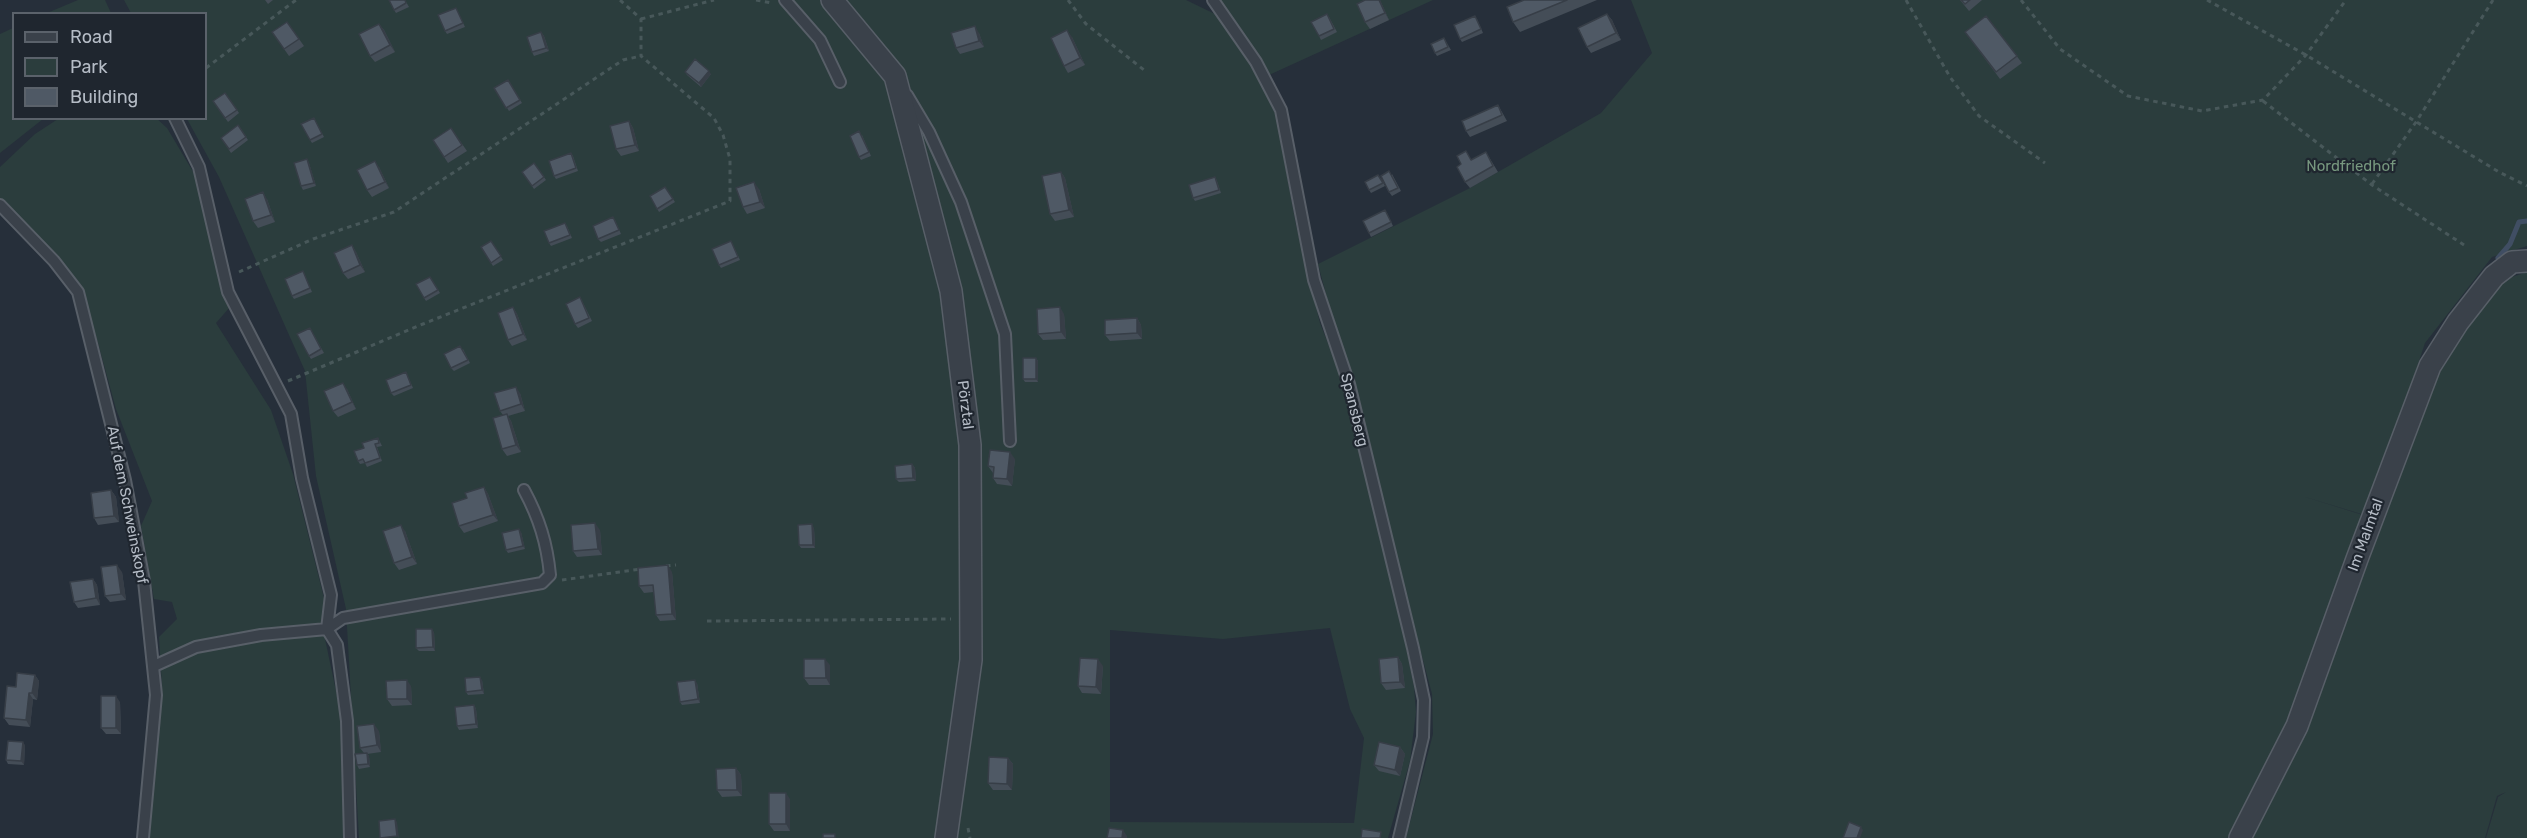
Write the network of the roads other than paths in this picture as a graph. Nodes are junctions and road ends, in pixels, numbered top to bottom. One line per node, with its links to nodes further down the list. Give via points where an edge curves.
1 (785, 0): 5 (lane, via 820,40)
2 (832, 0): 4 (street, Pörztal)
3 (1213, 0): 16 (lane, Spansberg, via 1256,62 1281,110 1314,280 1349,384 1413,648 1424,700 1423,737)
4 (895, 76): 9 (lane, via 929,132 961,202 1005,334); 15 (street, Pörztal, via 951,291 970,445 970,660)
5 (840, 82)
6 (176, 120): 11 (lane, via 199,167 228,292 291,414 302,478 331,595)
7 (0, 205): 12 (lane, Auf dem Schweinskopf, via 78,292 125,480 144,581)
8 (2527, 261): 17 (street, Im Malmtal, via 2512,262 2494,276 2430,366 2297,726)
9 (1010, 441)
10 (524, 490): 11 (lane, via 545,540 550,574 542,583 343,618)
11 (327, 628): 12 (lane, via 196,647); 14 (lane, via 337,645 347,721)
12 (154, 666): 13 (lane, Auf dem Schweinskopf, via 156,695)
13 (143, 838)
14 (350, 838)
15 (946, 838)
16 (1400, 838)
17 (2240, 838)

